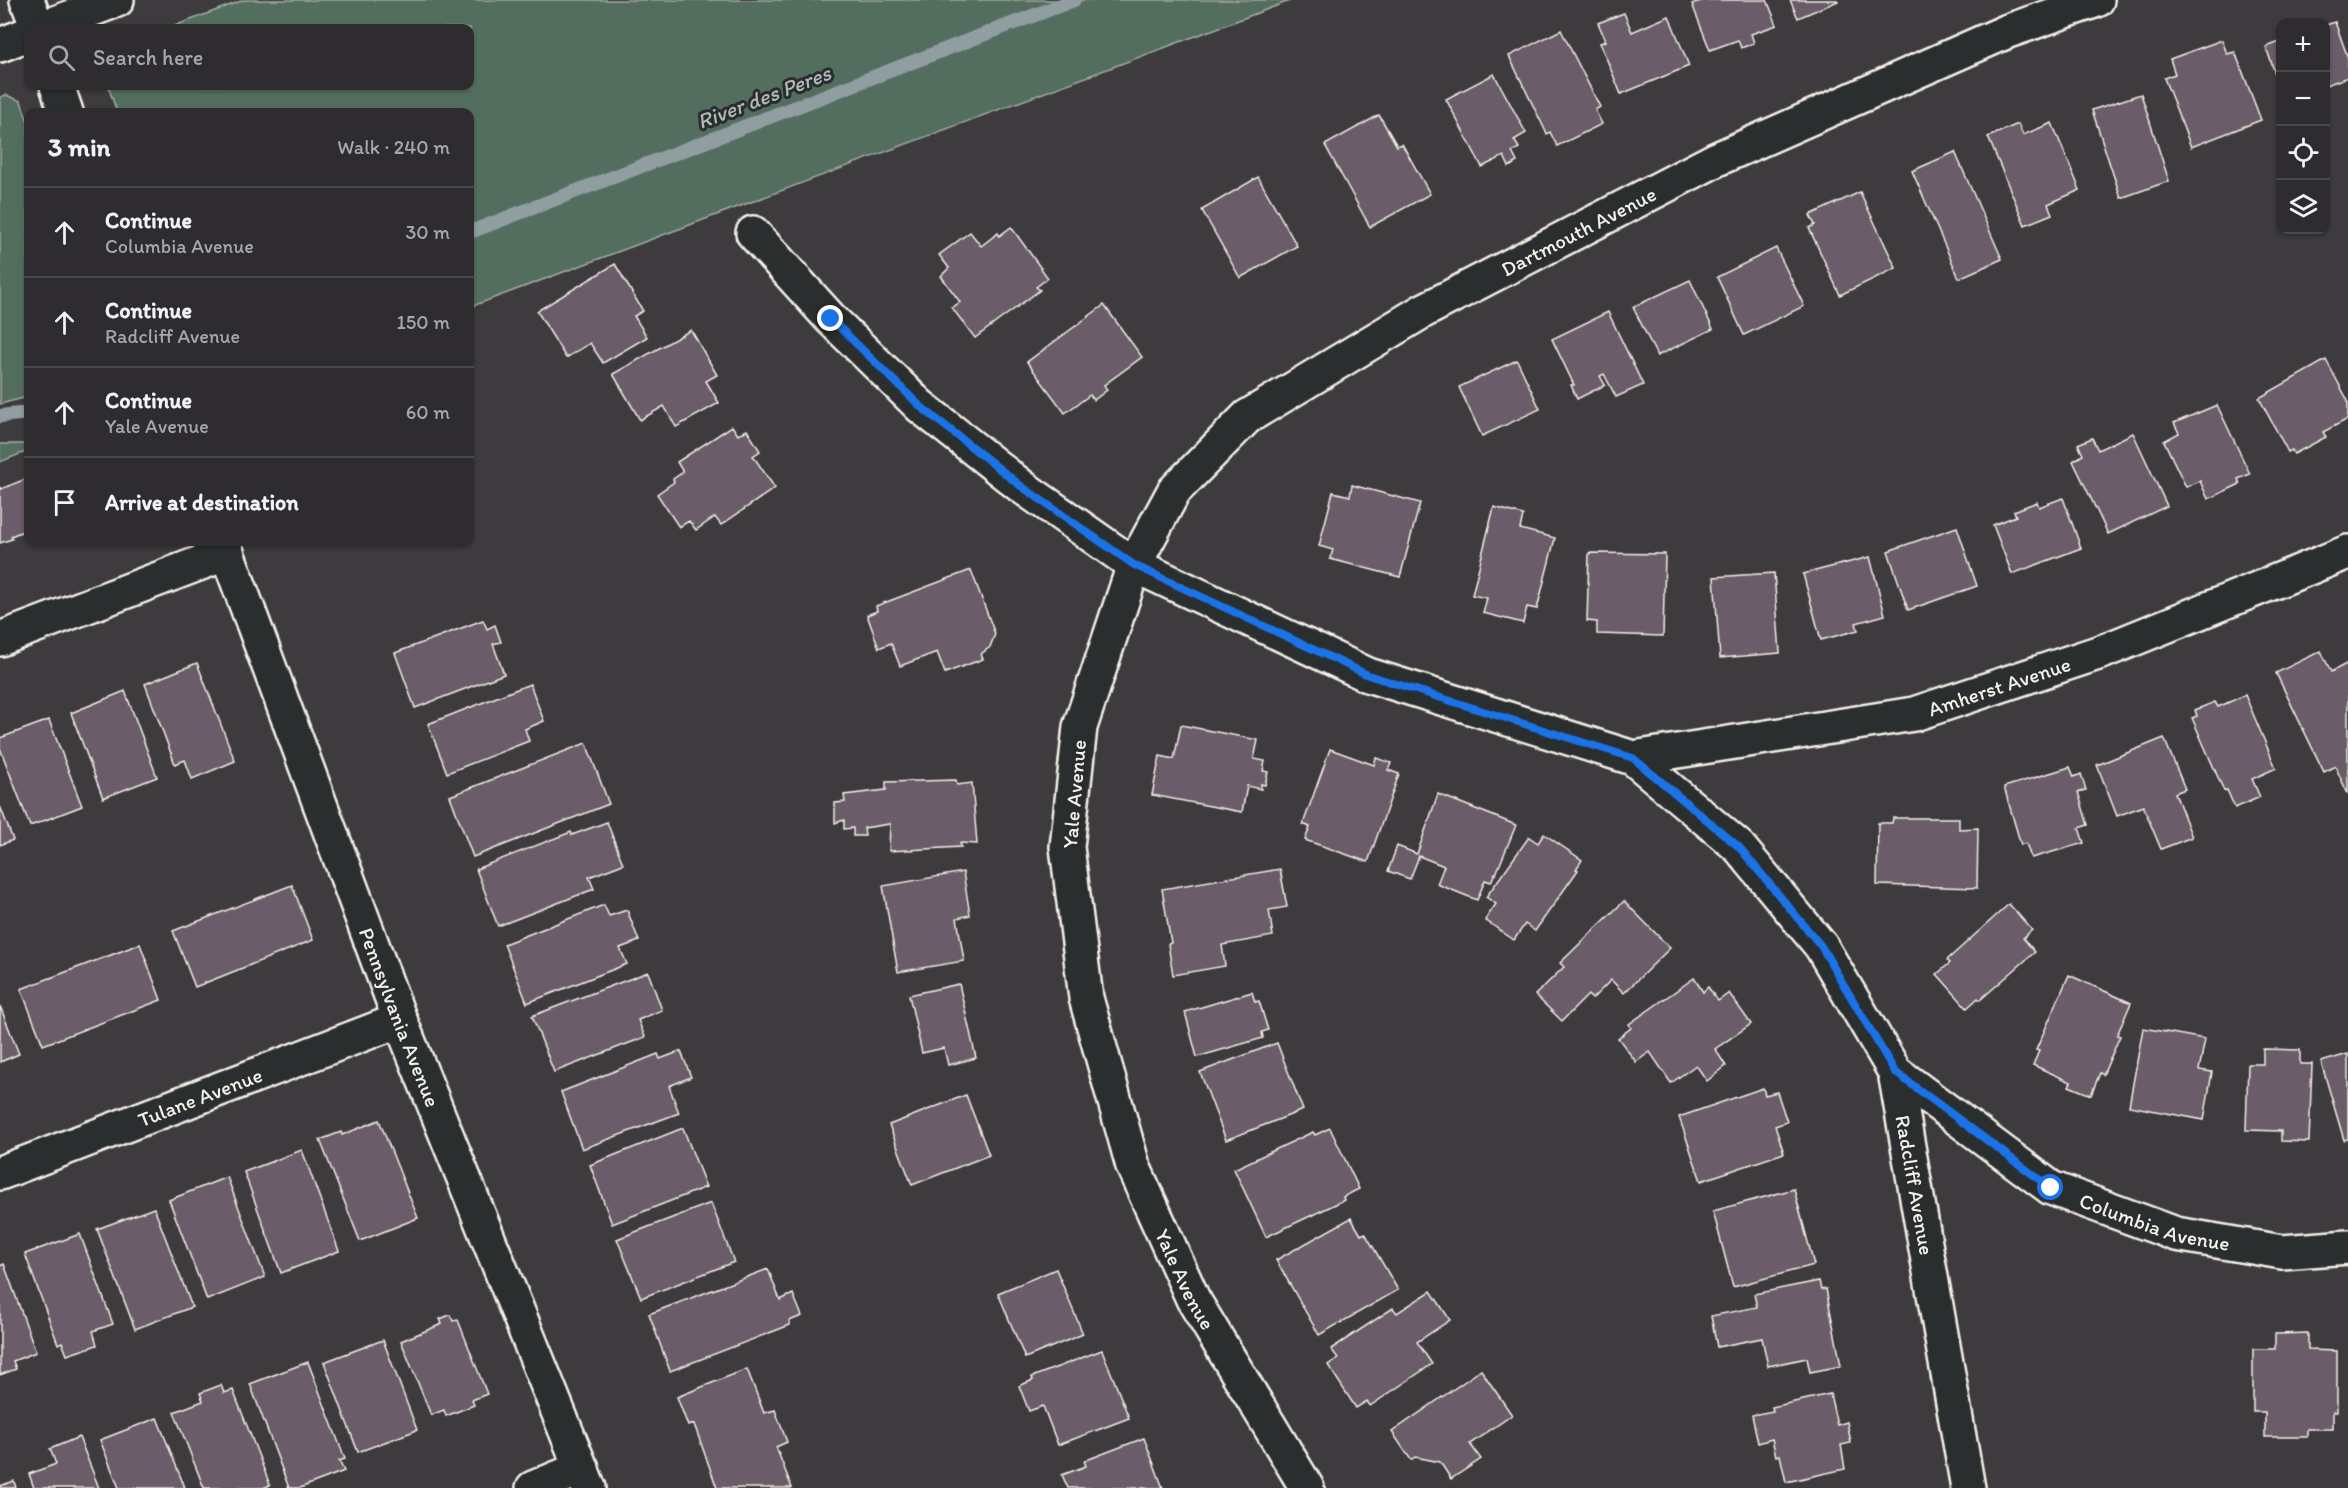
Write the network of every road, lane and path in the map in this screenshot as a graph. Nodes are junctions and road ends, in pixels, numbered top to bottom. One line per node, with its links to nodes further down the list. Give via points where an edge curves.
1 (27, 0): 4 (street)
2 (117, 0): 5 (street)
3 (2097, 0): 13 (street, Dartmouth Avenue, via 2008,31 1717,159 1424,311 1247,417 1174,491)
4 (38, 24)
5 (51, 24)
6 (24, 36): 7 (street)
7 (0, 45)
8 (58, 90): 9 (street)
9 (65, 108)
10 (753, 233): 13 (street, via 831,319 920,406 1021,486)
11 (225, 547): 14 (street); 16 (street, Pennsylvania Avenue)
12 (2348, 552): 15 (street, Amherst Avenue, via 2104,651 1914,714)
13 (1134, 565): 15 (street, Radcliff Avenue, via 1368,675); 22 (street, Yale Avenue, via 1080,727 1067,848 1086,998 1133,1166 1193,1299)
14 (0, 639)
15 (1633, 758): 17 (street, Radcliff Avenue, via 1739,847 1821,946)
16 (400, 1020): 18 (street, Tulane Avenue); 20 (street, Pennsylvania Avenue)
17 (1895, 1072): 19 (street, Columbia Avenue, via 2051,1188 2176,1234 2282,1252); 23 (street, Radcliff Avenue)
18 (0, 1173)
19 (2348, 1247)
20 (585, 1478): 21 (street)
21 (533, 1488)
22 (1307, 1488)
23 (1968, 1488)

